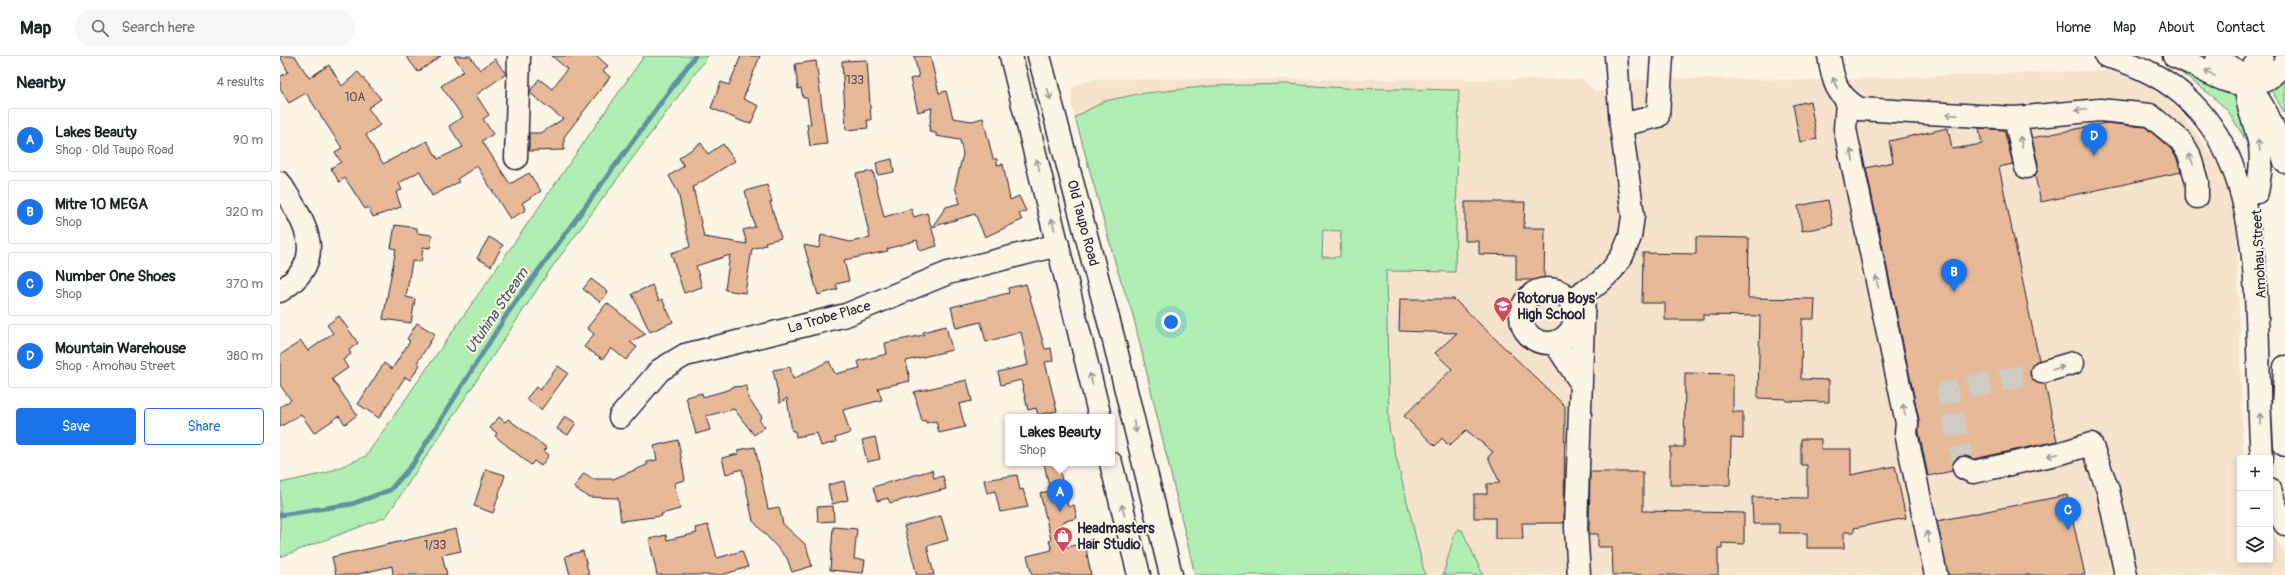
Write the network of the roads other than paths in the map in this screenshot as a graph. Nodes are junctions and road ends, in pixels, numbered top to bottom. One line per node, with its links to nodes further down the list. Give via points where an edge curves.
1 (519, 56): 16 (main road)
2 (1011, 56): 22 (main road, Old Taupo Road, one-way to 2)
3 (1039, 56): 30 (main road, Old Taupo Road, one-way to 30)
4 (1616, 56): 15 (main road)
5 (1662, 56): 15 (main road, via 1658,116)
6 (1829, 56): 13 (main road, one-way to 6, via 1835,84)
7 (2106, 56): 21 (main road, Amohau Street, via 2151,69 2172,79 2206,106 2224,125 2235,142 2250,174)
8 (2174, 56): 12 (main road, one-way to 8, via 2222,80 2192,62)
9 (2217, 56): 12 (main road)
10 (2262, 56): 12 (main road, via 2250,73)
11 (2285, 63): 12 (main road, via 2265,81)
12 (2247, 84): 17 (main road, via 2267,113); 21 (main road, one-way to 12, via 2262,159 2257,133 2248,109)
13 (1847, 102): 14 (main road, one-way to 13, via 1879,112 1859,109); 44 (main road, one-way to 13, via 1846,129)
14 (2015, 118): 18 (main road, one-way to 14); 20 (main road, one-way to 14, via 2197,182 2189,154 2181,141 2150,115 2100,110)
15 (1621, 125): 24 (main road, via 1633,216 1630,236 1622,256 1612,270 1599,283)
16 (516, 158)
17 (2285, 162)
18 (2026, 167)
19 (280, 183): 23 (main road, via 307,229 310,250 303,270 289,285)
20 (2197, 197)
21 (2256, 198): 34 (main road, Amohau Street, one-way to 21, via 2262,242)
22 (1058, 245): 30 (main road, Old Taupo Road, via 1071,248 1079,260 1101,345 1112,371); 31 (main road, Old Taupo Road, one-way to 22); 32 (main road, La Trobe Place, via 948,273 846,315 685,354 660,370)
23 (280, 290)
24 (1577, 296): 25 (main road, via 1574,326 1570,333); 25 (main road, via 1556,290 1542,290 1530,295 1524,302 1520,320 1529,336 1536,341); 29 (main road)
25 (1555, 343): 29 (main road)
26 (2073, 363): 28 (main road, one-way to 26)
27 (2285, 367): 33 (main road)
28 (2042, 372)
29 (1581, 383): 43 (main road, via 1576,528)
30 (1126, 390): 38 (main road, Old Taupo Road, one-way to 38)
31 (1099, 414)
32 (620, 417)
33 (2285, 445)
34 (2262, 455)
35 (1112, 466): 40 (main road, one-way to 35)
36 (1964, 468): 45 (main road, one-way to 36, via 2108,490 2091,444 1973,472)
37 (2271, 491): 39 (main road)
38 (1154, 508): 41 (main road, via 1149,531); 42 (main road, Old Taupo Road)
39 (2285, 524)
40 (1139, 575)
41 (1158, 575)
42 (1171, 575)
43 (1579, 575)
44 (1936, 575)
45 (2126, 575)

